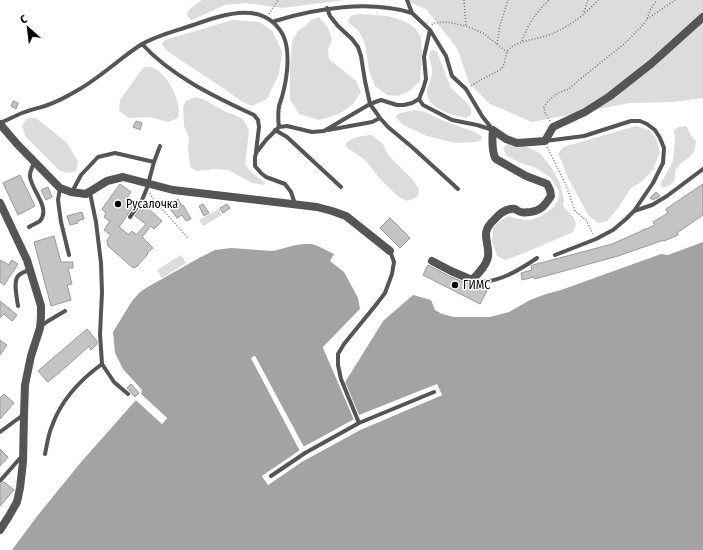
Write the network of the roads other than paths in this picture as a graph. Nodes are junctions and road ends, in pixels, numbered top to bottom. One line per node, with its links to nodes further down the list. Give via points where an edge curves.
1 (407, 0): 3 (lane)
2 (327, 8): 3 (lane, via 365,5 401,9); 5 (lane); 9 (lane, via 330,16 358,47)
3 (412, 13): 6 (lane)
4 (703, 17): 16 (street, via 652,63 610,96 554,127)
5 (275, 21): 7 (lane, via 257,10 246,9 162,34); 12 (lane, via 283,33 288,56 286,78 279,104)
6 (430, 30): 8 (lane, via 424,57 426,80); 14 (lane, via 446,56 452,76 466,89)
7 (142, 44): 11 (lane, via 80,89); 18 (lane, via 169,69 254,115 259,127)
8 (419, 99): 9 (lane, via 404,105 381,100); 14 (lane, via 423,105 452,120)
9 (370, 104): 10 (lane); 15 (lane)
10 (380, 118): 15 (lane, via 372,122); 25 (lane)
11 (0, 124): 19 (street)
12 (279, 127): 13 (lane); 15 (lane, via 287,126 312,132)
13 (275, 130): 18 (lane); 23 (lane, via 287,137)
14 (493, 130): 16 (street, via 517,143); 39 (street, via 493,155 496,159 526,176 547,184 551,196 538,211 522,213 515,209 500,214 492,221 485,236 488,258)
15 (324, 131)
16 (545, 142): 30 (lane, via 584,136 631,121 640,121 655,130 664,148 663,163 654,183)
17 (160, 146): 20 (lane)
18 (256, 153): 29 (lane, via 255,166 260,173 285,184)
19 (35, 162): 24 (street); 32 (lane, via 30,178 44,215)
20 (154, 162): 22 (lane); 26 (lane, via 115,153 98,157 81,175)
21 (703, 169): 30 (lane, via 667,196)
22 (148, 186): 27 (street, via 123,177 106,181); 29 (street); 31 (lane)
23 (341, 187)
24 (60, 188): 26 (street); 35 (lane, via 58,200)
25 (458, 189)
26 (71, 192): 27 (street)
27 (90, 193): 43 (lane, via 101,263)
28 (0, 203): 38 (street)
29 (295, 204): 33 (street, via 332,210 346,216)
30 (634, 211): 34 (lane, via 613,230)
31 (130, 217)
32 (29, 227)
33 (390, 251): 47 (lane, via 394,262 385,293 338,354 341,379)
34 (555, 254)
35 (69, 255)
36 (537, 258): 39 (lane, via 500,278 486,282)
37 (432, 261): 39 (street)
38 (30, 270): 40 (lane, via 18,275 16,280); 42 (street, via 41,306)
39 (472, 280)
40 (18, 306)
41 (65, 310): 42 (lane)
42 (40, 328): 46 (street, via 31,356)
43 (102, 364): 45 (lane, via 114,382); 50 (lane, via 73,389 61,406 51,427)
44 (434, 392): 47 (lane)
45 (128, 394)
46 (24, 414): 48 (lane); 49 (street)
47 (359, 423): 51 (lane, via 305,453)
48 (0, 432)
49 (24, 454): 52 (lane); 53 (street, via 16,502)
50 (45, 454)
51 (271, 476)
52 (0, 481)
53 (0, 530)

